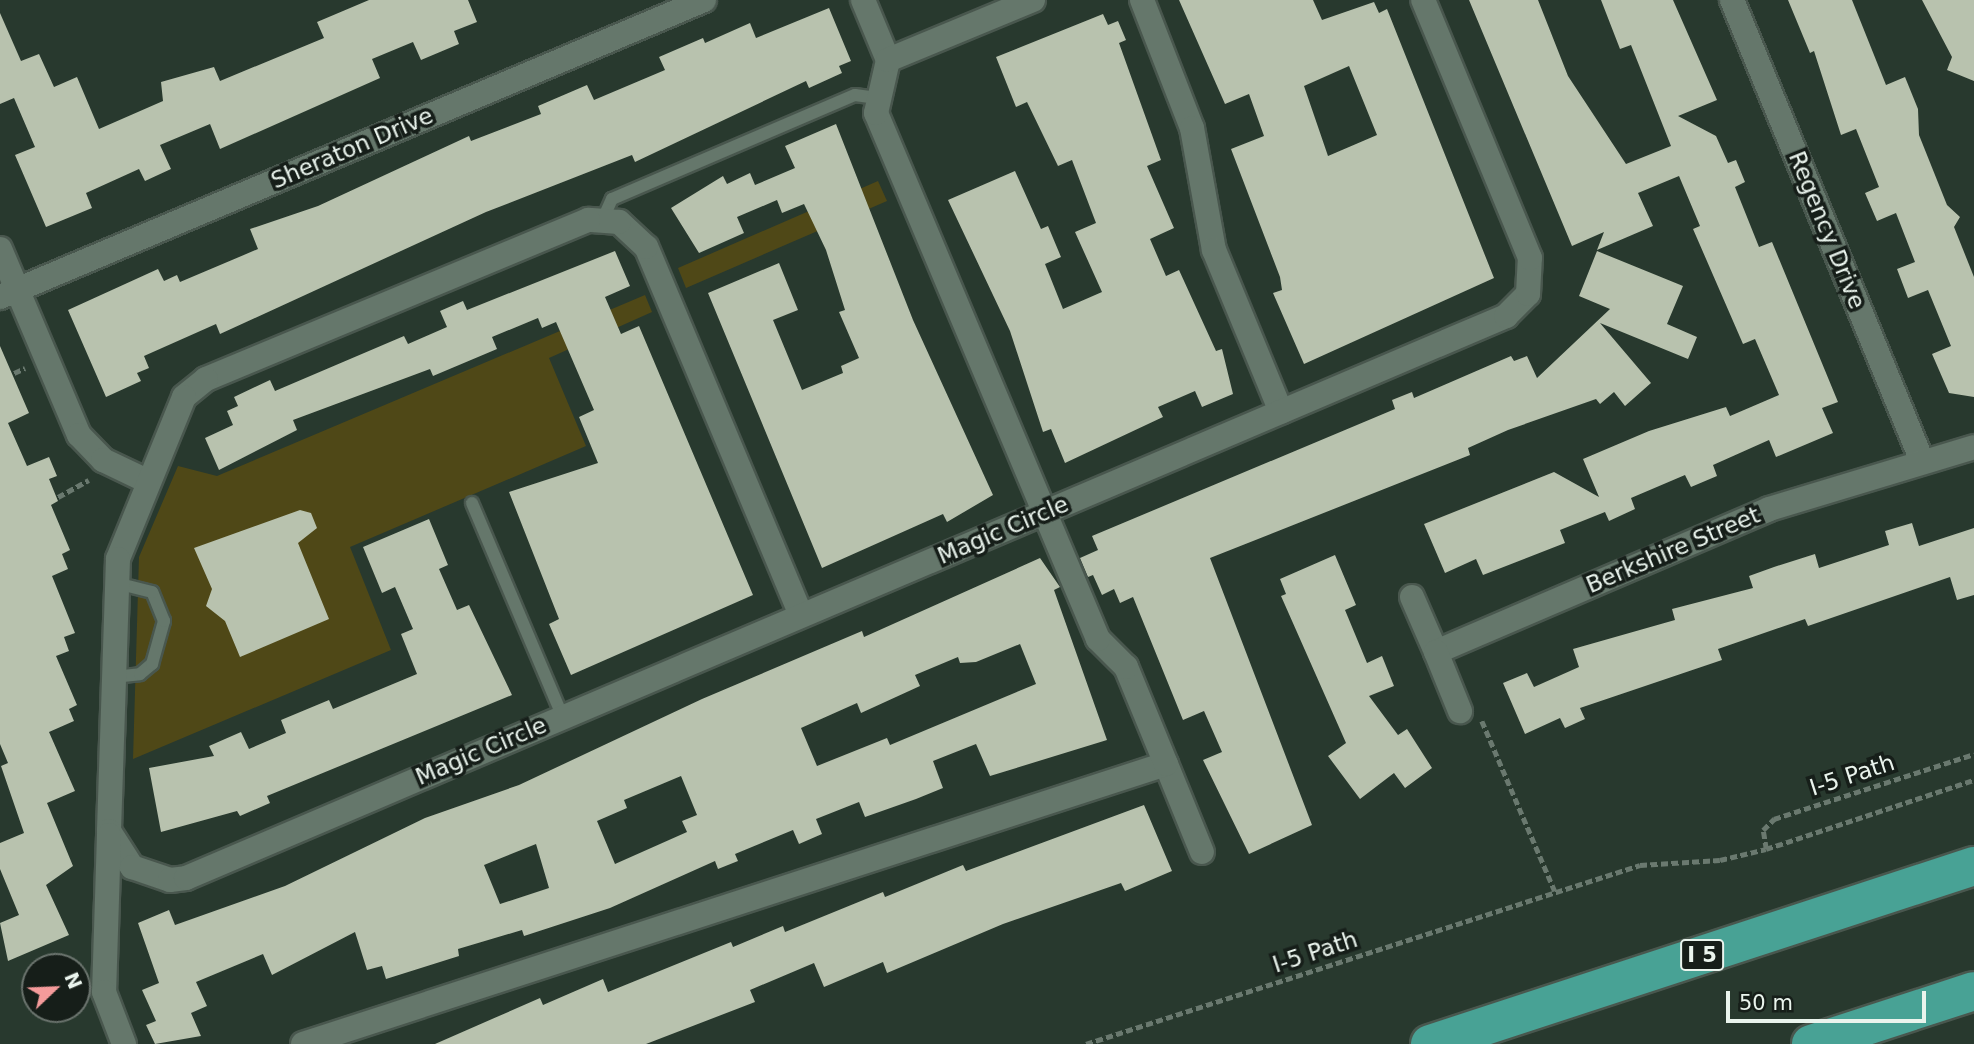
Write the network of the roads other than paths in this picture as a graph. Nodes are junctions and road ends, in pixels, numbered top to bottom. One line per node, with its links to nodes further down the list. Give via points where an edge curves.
1 (704, 0): 11 (street, Sheraton Drive)
2 (863, 0): 7 (street)
3 (1033, 0): 7 (street)
4 (1142, 0): 12 (street, via 1192,128 1214,250)
5 (1423, 0): 12 (street, Magic Circle, via 1524,242 1532,275 1528,294 1506,316)
6 (1732, 0): 14 (street, Regency Drive)
7 (888, 60): 8 (street)
8 (877, 98): 9 (lane, via 855,96 612,200); 17 (street, via 878,120)
9 (603, 219): 15 (street, via 578,223 206,379 184,397); 20 (street, via 629,229 653,260)
10 (0, 249): 11 (street)
11 (9, 293): 15 (street, via 84,442)
12 (1280, 412): 17 (street, Magic Circle)
13 (1974, 447): 14 (street, Berkshire Street)
14 (1922, 460): 21 (street, Berkshire Street, via 1750,516)
15 (147, 481): 18 (street, via 120,550)
16 (472, 503): 24 (lane)
17 (1045, 513): 20 (street, Magic Circle); 25 (street, via 1098,639 1126,667)
18 (116, 583): 22 (street); 22 (lane, via 152,592 164,621 152,664 140,674)
19 (1412, 597): 21 (street)
20 (801, 615): 24 (street, Magic Circle)
21 (1436, 652): 23 (street)
22 (113, 677): 26 (street)
23 (1468, 709)
24 (562, 716): 26 (street, Magic Circle, via 178,880 132,867)
25 (1166, 764): 27 (street); 31 (street)
26 (109, 831): 30 (street, via 104,992)
27 (1202, 852)
28 (1974, 866): 32 (highway, I 5)
29 (1974, 991): 33 (highway)
30 (124, 1044)
31 (303, 1044)
32 (1430, 1044)
33 (1811, 1044)

